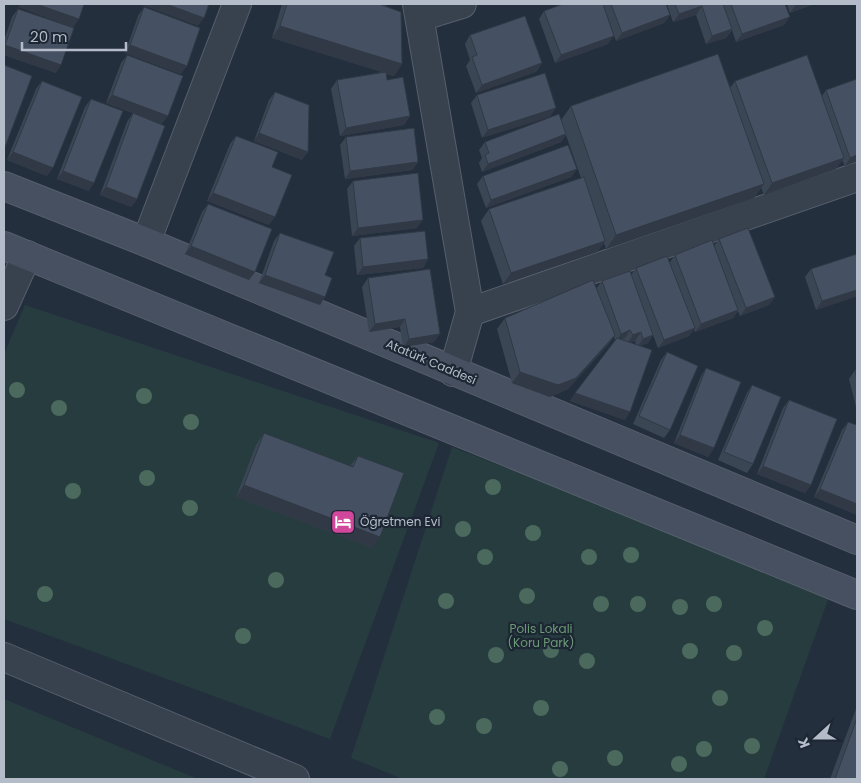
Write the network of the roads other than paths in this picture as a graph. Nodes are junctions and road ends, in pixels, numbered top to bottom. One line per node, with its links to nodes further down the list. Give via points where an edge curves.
1 (237, 4): 6 (street)
2 (462, 4): 3 (street)
3 (419, 10): 9 (street)
4 (857, 177): 9 (street)
5 (4, 186): 6 (main road, Atatürk Caddesi)
6 (146, 242): 10 (main road, Atatürk Caddesi)
7 (15, 250): 8 (street); 12 (main road)
8 (4, 306)
9 (470, 312): 10 (street)
10 (453, 372): 11 (main road, Atatürk Caddesi)
11 (857, 540)
12 (857, 596)
13 (4, 657): 14 (street)
14 (295, 779)

